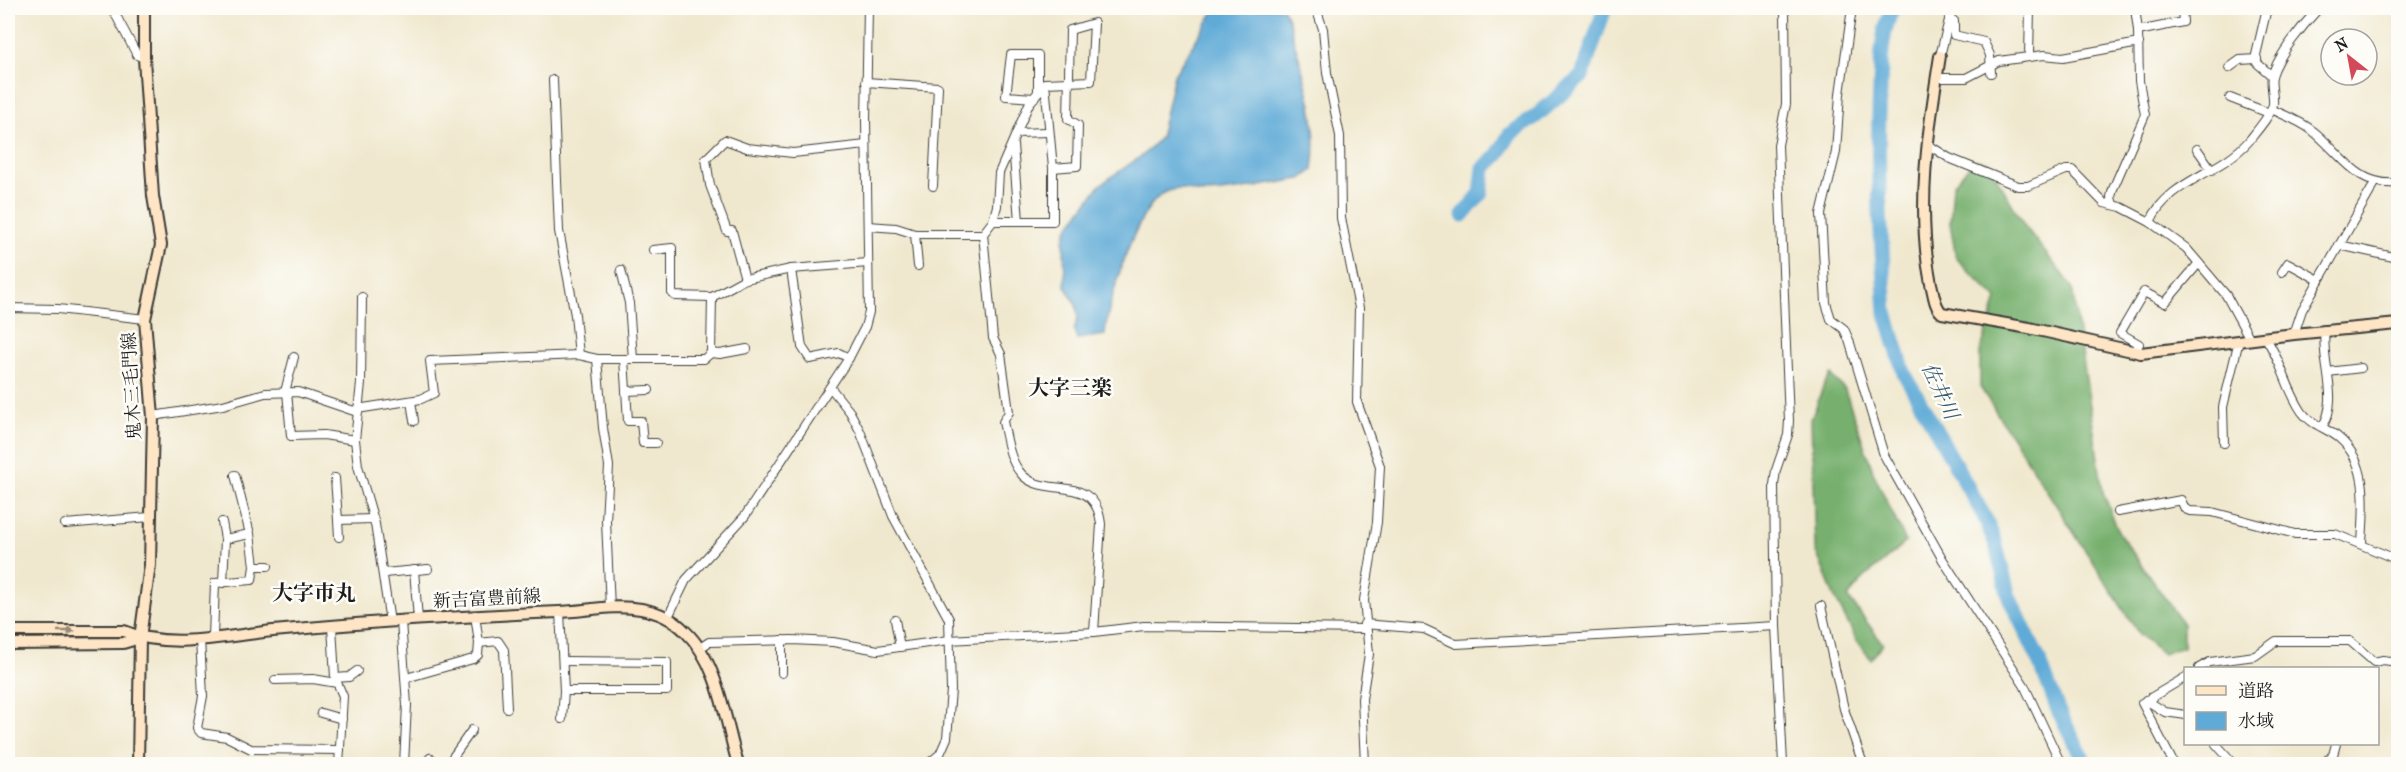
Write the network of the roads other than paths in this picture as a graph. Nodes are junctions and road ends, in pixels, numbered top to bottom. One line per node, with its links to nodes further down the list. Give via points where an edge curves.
1 (112, 8): 18 (street, via 137,55)
2 (144, 8): 18 (main road, 鬼木三毛門線)
3 (868, 8): 26 (street)
4 (1316, 8): 119 (street, via 1323,29 1340,136 1341,218 1359,308 1357,402 1380,466 1380,501 1364,600)
5 (1785, 8): 120 (street, via 1786,104 1778,145 1789,421 1774,485)
6 (1852, 8): 165 (street, via 1836,152 1821,214 1826,303 1831,319 1844,329 1849,340 1884,455 1943,560 2024,685)
7 (1952, 8): 13 (street)
8 (2030, 8): 17 (street)
9 (2135, 8): 14 (street)
10 (2182, 8): 14 (street, via 2183,22)
11 (2267, 8): 19 (street)
12 (2319, 8): 22 (street, via 2295,34)
13 (1949, 18): 16 (street); 21 (street, via 1954,21 1954,35 1958,38 1984,42 1990,55)
14 (2138, 31): 15 (street)
15 (2139, 44): 17 (street, via 2063,57); 42 (street, via 2139,81 2145,115 2113,189)
16 (1940, 56): 23 (main road)
17 (2029, 57): 21 (street, via 1999,61)
18 (144, 58): 63 (main road, 鬼木三毛門線, via 153,196 161,245)
19 (2257, 59): 20 (street, via 2240,60); 22 (street)
20 (2229, 68)
21 (1990, 70): 23 (street, via 1966,78)
22 (2272, 76): 30 (street)
23 (1937, 78): 34 (main road)
24 (553, 80): 72 (street, via 559,231)
25 (1067, 81): 25 (street, via 1070,30 1094,23 1091,81); 27 (street); 37 (street, via 1068,119 1078,125 1077,166)
26 (866, 82): 35 (street); 41 (street, via 938,87)
27 (1045, 83): 28 (street); 31 (street)
28 (1036, 95): 28 (street, via 1038,55 1011,55 1006,96); 32 (street)
29 (2230, 98): 30 (street)
30 (2270, 111): 38 (street, via 2248,141); 39 (street, via 2315,132 2338,158)
31 (1048, 132): 32 (street); 37 (street)
32 (1017, 133): 33 (street)
33 (1012, 144): 43 (street, via 999,174); 44 (street)
34 (1928, 144): 42 (street, via 1949,158 2018,186 2072,170 2097,198); 70 (main road, via 1926,257 1939,311)
35 (866, 146): 46 (street); 58 (street, via 793,153 747,148 725,140 706,159 710,185 727,231 732,231)
36 (2198, 149): 38 (street)
37 (1053, 168): 44 (street, via 1053,220)
38 (2212, 170): 45 (street, via 2175,189 2156,209)
39 (2374, 183): 40 (street); 49 (street)
40 (2398, 183)
41 (933, 186)
42 (2113, 205): 45 (street)
43 (993, 221): 44 (street); 48 (street)
44 (1019, 221)
45 (2150, 222): 53 (street, via 2186,248)
46 (868, 226): 47 (street); 52 (street)
47 (915, 234): 48 (street); 54 (street)
48 (983, 234): 122 (street, via 993,338 1000,354 1009,412 1003,422 1017,467 1036,483 1079,490 1099,511)
49 (2339, 245): 51 (street); 59 (street)
50 (653, 250): 61 (street, via 672,248 675,296)
51 (2398, 258)
52 (867, 263): 55 (street); 75 (street, via 869,312)
53 (2198, 264): 68 (street, via 2226,295); 70 (street, via 2165,303 2144,292 2120,333 2139,344)
54 (918, 266)
55 (791, 269): 58 (street); 75 (street, via 802,347 810,359 839,353)
56 (621, 270): 76 (street, via 629,303)
57 (2282, 272): 59 (street, via 2288,263)
58 (745, 279): 61 (street)
59 (2319, 280): 66 (street)
60 (362, 297): 84 (street)
61 (712, 297): 71 (street)
62 (8, 308): 63 (street, via 58,309)
63 (145, 319): 85 (main road, 鬼木三毛門線)
64 (2398, 324): 65 (main road)
65 (2325, 330): 66 (main road); 78 (street)
66 (2294, 334): 67 (main road)
67 (2265, 337): 68 (main road); 87 (street, via 2278,355 2297,405 2306,418)
68 (2245, 339): 70 (main road); 90 (street, via 2223,407)
69 (747, 348): 71 (street)
70 (2135, 352)
71 (711, 353): 76 (street, via 704,358)
72 (579, 355): 74 (street); 83 (street, via 430,361 434,393)
73 (294, 357): 82 (street)
74 (597, 358): 76 (street); 111 (street, via 609,466 606,521)
75 (849, 358): 79 (street)
76 (628, 359): 81 (street)
77 (2361, 368): 78 (street)
78 (2328, 372): 87 (street, via 2328,418)
79 (830, 387): 114 (street, via 745,516 686,580); 127 (street, via 855,421 893,516 945,607 952,633)
80 (649, 390): 81 (street)
81 (626, 391): 89 (street, via 627,421 641,421 643,443)
82 (286, 392): 84 (street, via 298,392); 85 (street); 88 (street, via 291,436 324,435)
83 (411, 401): 84 (street); 86 (street)
84 (357, 411): 88 (street)
85 (153, 416): 94 (main road, 鬼木三毛門線)
86 (414, 421)
87 (2322, 427): 102 (street, via 2347,446 2361,475 2365,493)
88 (355, 440): 95 (street)
89 (656, 442)
90 (2224, 444)
91 (235, 475): 99 (street)
92 (335, 478): 96 (street)
93 (2118, 512): 102 (street, via 2181,500 2190,511 2212,512 2295,534 2335,534)
94 (150, 518): 98 (street); 124 (main road, 鬼木三毛門線, via 150,565)
95 (373, 519): 96 (street); 108 (street)
96 (338, 520): 100 (street)
97 (222, 522): 101 (street)
98 (65, 524)
99 (250, 534): 101 (street); 104 (street)
100 (339, 537)
101 (225, 539): 109 (street)
102 (2362, 543): 103 (street)
103 (2398, 560)
104 (254, 566): 105 (street); 109 (street, via 252,580)
105 (268, 566)
106 (428, 569): 107 (street)
107 (414, 570): 108 (street); 115 (street)
108 (384, 573): 117 (street)
109 (223, 583): 123 (street, via 215,583)
110 (1821, 606): 164 (street, via 1844,709)
111 (610, 608): 112 (main road, 新吉富豊前線); 114 (main road, 新吉富豊前線, via 642,609)
112 (560, 612): 113 (main road, 新吉富豊前線); 133 (street)
113 (475, 615): 115 (main road, 新吉富豊前線); 128 (street)
114 (668, 617): 131 (main road, 新吉富豊前線)
115 (418, 619): 117 (main road, 新吉富豊前線)
116 (895, 620): 130 (street)
117 (395, 621): 118 (main road, 新吉富豊前線); 139 (street)
118 (332, 626): 123 (main road, 新吉富豊前線); 142 (street)
119 (1365, 626): 120 (street, via 1424,629 1456,644); 122 (street, via 1151,626); 162 (street, via 1369,654 1362,699)
120 (1776, 626): 163 (street)
121 (8, 631): 124 (main road, 新吉富豊前線, one-way to 124, via 124,631)
122 (1094, 632): 127 (street)
123 (213, 637): 125 (main road, 新吉富豊前線)
124 (140, 638): 125 (main road, 新吉富豊前線); 129 (main road, 新吉富豊前線, via 123,643); 154 (main road, 鬼木三毛門線)
125 (200, 639): 153 (street, via 201,733 227,737 251,749)
126 (782, 640): 130 (street, via 833,642 878,650); 131 (street, via 709,642); 138 (street)
127 (949, 640): 130 (street); 161 (street, via 951,690 947,738 940,754)
128 (479, 643): 139 (street, via 478,655 473,659); 145 (street, via 501,643)
129 (8, 644)
130 (900, 647)
131 (700, 648): 160 (main road, 新吉富豊前線, via 711,669)
132 (2372, 659): 134 (street); 135 (street, via 2350,641 2276,641 2255,657 2210,662); 136 (street)
133 (563, 661): 143 (street); 143 (street, via 667,662 667,691)
134 (2398, 662)
135 (2202, 667)
136 (2369, 667)
137 (357, 671): 142 (street)
138 (782, 673)
139 (406, 678): 156 (street)
140 (2184, 678): 144 (street)
141 (275, 680): 142 (street)
142 (336, 680): 148 (street, via 343,696)
143 (564, 691): 149 (street)
144 (2146, 700): 147 (street, via 2165,712); 166 (street, via 2142,703)
145 (507, 708)
146 (321, 713): 148 (street)
147 (2184, 715)
148 (342, 718): 153 (street)
149 (562, 720)
150 (472, 730): 159 (street)
151 (2217, 745): 167 (street)
152 (2336, 745): 168 (street, via 2333,755)
153 (340, 750): 155 (street)
154 (138, 765)
155 (339, 765)
156 (404, 765)
157 (425, 765): 158 (street, via 430,758)
158 (440, 765)
159 (448, 765)
160 (738, 765)
161 (928, 765)
162 (1365, 765)
163 (1783, 765)
164 (1863, 765)
165 (2061, 765)
166 (2174, 765)
167 (2234, 765)
168 (2322, 765)

